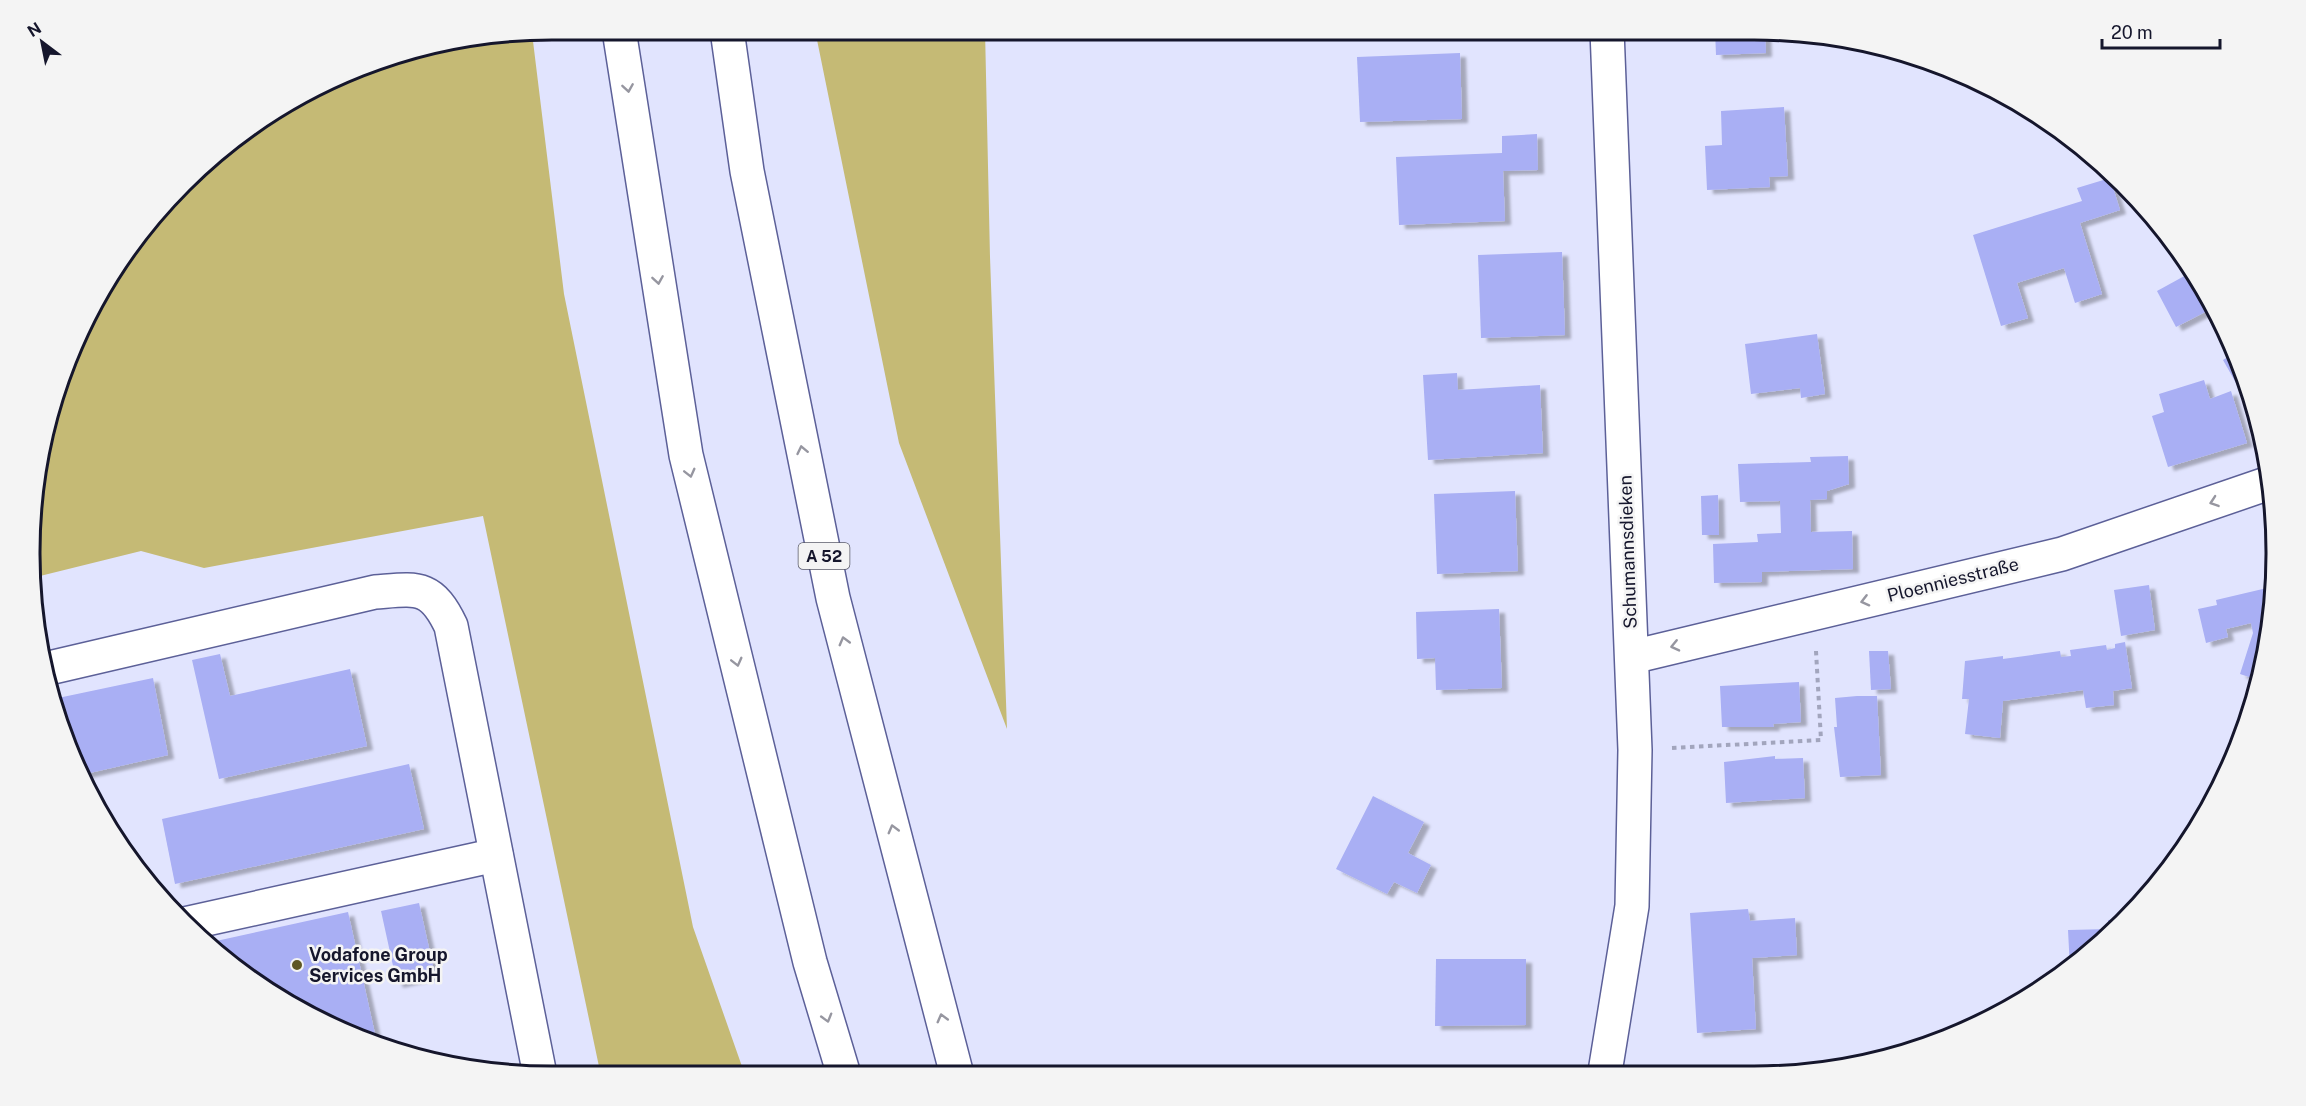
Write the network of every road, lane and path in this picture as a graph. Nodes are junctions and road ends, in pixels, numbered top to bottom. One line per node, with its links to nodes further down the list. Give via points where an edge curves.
1 (621, 40): 12 (main road, one-way to 12, via 686,455 810,962)
2 (728, 40): 13 (main road, A 52, one-way to 2, via 833,598 747,171)
3 (1607, 40): 6 (main road, Schumannsdieken)
4 (2261, 486): 5 (main road, Ploenniesstraße, one-way to 5, via 2062,554)
5 (1814, 613): 6 (main road, Ploenniesstraße, one-way to 6); 8 (path, via 1821,740)
6 (1632, 657): 8 (main road, Schumannsdieken)
7 (53, 667): 9 (main road, via 375,592 417,589 440,603 451,626)
8 (1635, 750): 14 (main road, Schumannsdieken, via 1632,906)
9 (496, 855): 10 (main road); 11 (main road)
10 (197, 921)
11 (538, 1065)
12 (841, 1066)
13 (955, 1066)
14 (1606, 1066)

